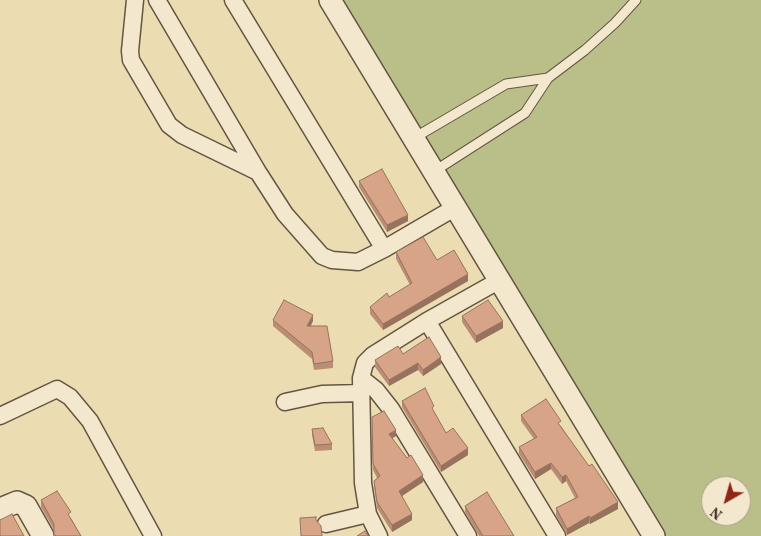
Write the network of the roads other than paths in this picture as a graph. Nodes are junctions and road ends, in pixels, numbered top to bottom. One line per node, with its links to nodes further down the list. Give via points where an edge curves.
1 (135, 0): 8 (street, via 131,60 170,125 182,135)
2 (157, 0): 8 (street)
3 (232, 0): 11 (street)
4 (330, 0): 7 (street)
5 (636, 0): 6 (lane, via 585,50)
6 (548, 78): 7 (lane, via 506,84); 9 (lane, via 525,112)
7 (413, 139): 9 (street)
8 (258, 172): 11 (street, via 285,214 322,256 358,262)
9 (433, 172): 10 (street)
10 (456, 207): 11 (street); 12 (street)
11 (384, 249)
12 (500, 280): 13 (street); 25 (street)
13 (427, 321): 14 (street, via 364,363); 24 (street)
14 (361, 385): 15 (street); 18 (street, via 363,483); 23 (street, via 376,390 391,410)
15 (285, 402)
16 (0, 416): 21 (street, via 57,389 70,397 90,421)
17 (0, 509): 20 (street, via 17,502 26,506)
18 (368, 514): 19 (street); 22 (street)
19 (326, 524)
20 (43, 536)
21 (153, 536)
22 (379, 536)
23 (468, 536)
24 (557, 536)
25 (654, 536)

